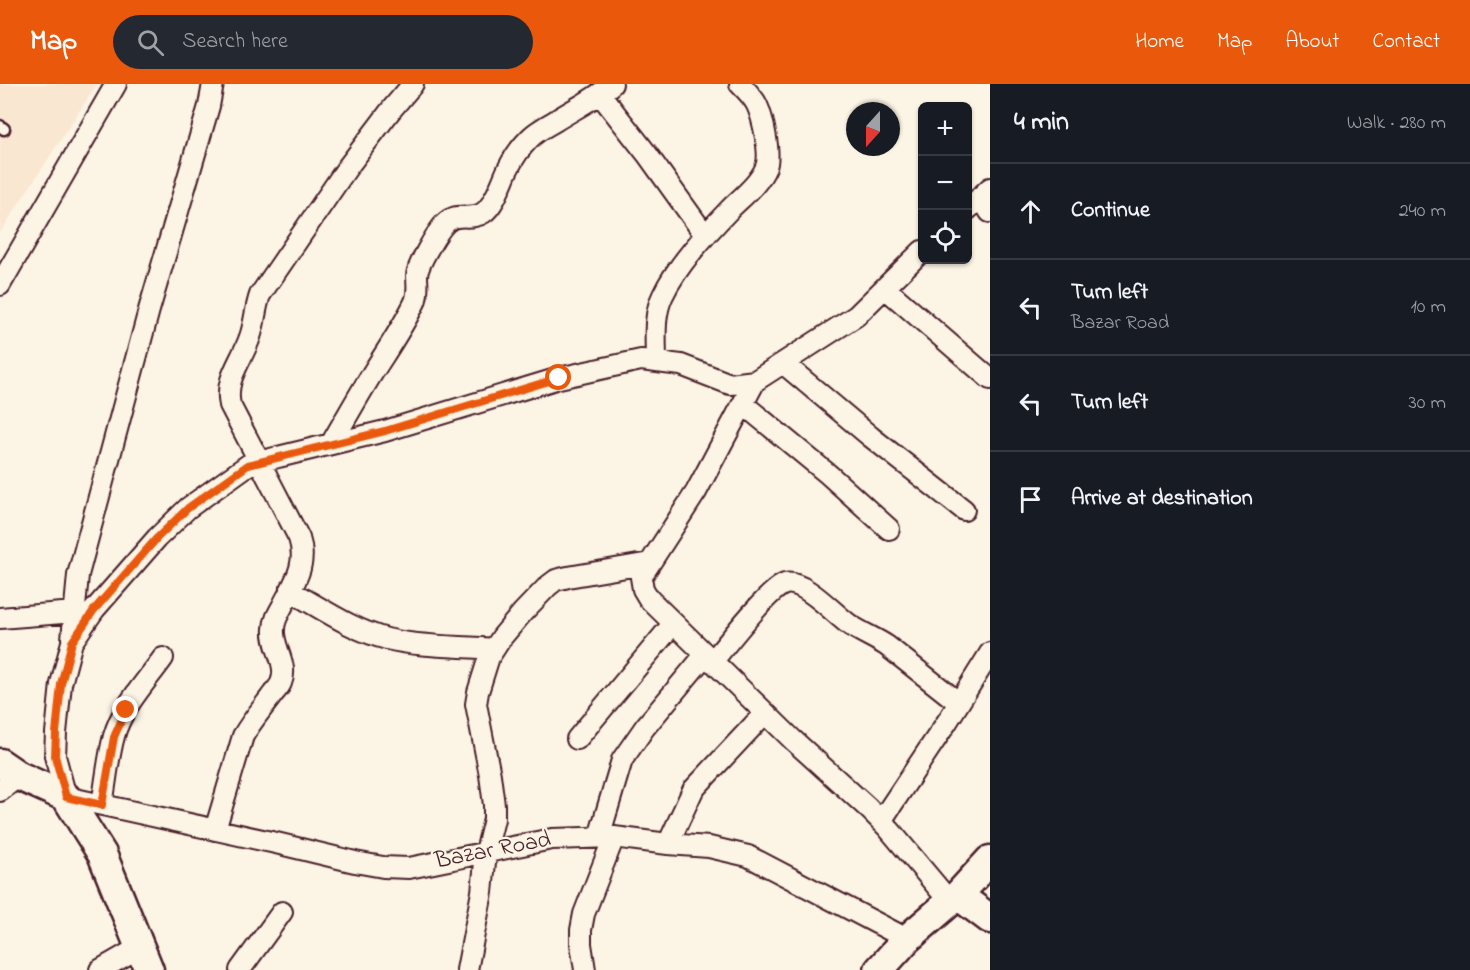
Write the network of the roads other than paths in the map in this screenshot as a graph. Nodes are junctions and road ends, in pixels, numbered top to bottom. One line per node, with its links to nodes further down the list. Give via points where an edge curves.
1 (116, 84): 8 (street)
2 (213, 84): 21 (street, via 78,575)
3 (413, 84): 16 (street, via 347,168 260,295 249,340 228,393 230,405)
4 (740, 84): 6 (street, via 762,117 767,165)
5 (606, 89): 6 (street); 15 (street, via 529,138 483,213 451,218 443,224 419,267 416,299 408,317)
6 (705, 235): 10 (street, via 663,294 657,310)
7 (918, 255): 9 (street)
8 (0, 285)
9 (885, 288): 11 (street, via 856,316); 12 (street)
10 (656, 362): 13 (street, via 681,365 730,384); 15 (street, via 641,360 559,378)
11 (783, 363): 13 (street); 17 (street)
12 (990, 379)
13 (755, 381): 14 (street)
14 (743, 404): 18 (street); 19 (street, via 696,492)
15 (331, 444): 16 (street)
16 (259, 462): 20 (street, via 303,549 303,562); 24 (street, via 248,465 188,508 94,610)
17 (964, 510)
18 (889, 529)
19 (650, 563): 23 (street, via 641,577 643,589); 25 (street, via 556,580 523,612)
20 (290, 591): 25 (street, via 387,639); 36 (street, via 274,627 283,672 281,684 243,736)
21 (75, 612): 22 (street); 24 (street)
22 (0, 618)
23 (673, 624): 28 (street); 31 (street)
24 (72, 642): 33 (street, via 61,684 55,756)
25 (494, 649): 39 (street, via 483,671 476,704 494,805)
26 (990, 653): 29 (street)
27 (163, 658): 34 (street, via 119,724)
28 (708, 658): 29 (street, via 775,590 795,584 852,627 887,646); 30 (street); 37 (street, via 645,727 622,760)
29 (959, 702): 35 (street)
30 (765, 713): 35 (street); 38 (street, via 693,790)
31 (578, 739)
32 (6, 777): 33 (street, Bazar Road)
33 (66, 797): 34 (street, Bazar Road); 45 (street, via 102,854)
34 (102, 805): 36 (street, Bazar Road)
35 (881, 821): 41 (street)
36 (215, 830): 39 (street, Bazar Road, via 383,867 409,868)
37 (607, 837): 38 (street, Bazar Road); 39 (street, Bazar Road, via 552,839); 49 (street, via 581,930)
38 (668, 844): 44 (street, Bazar Road, via 709,847 748,856)
39 (486, 852): 48 (street)
40 (990, 860): 41 (street)
41 (954, 899): 43 (street); 44 (street)
42 (282, 912): 47 (street)
43 (990, 919)
44 (907, 939): 50 (street)
45 (144, 959): 46 (street)
46 (100, 970)
47 (240, 970)
48 (467, 970)
49 (585, 970)
50 (879, 970)

